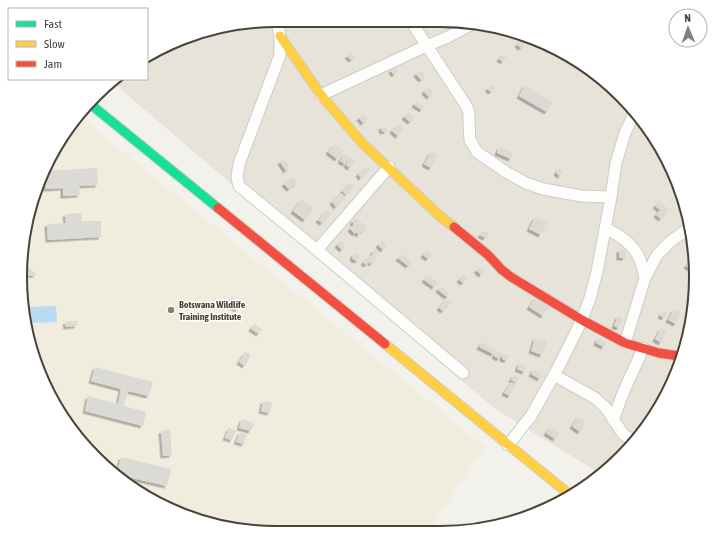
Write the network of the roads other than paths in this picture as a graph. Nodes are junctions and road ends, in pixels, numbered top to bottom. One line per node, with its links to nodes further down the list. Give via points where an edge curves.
1 (278, 27): 4 (street)
2 (414, 27): 5 (street)
3 (464, 28): 5 (street)
4 (280, 36): 6 (street); 13 (street, via 280,54 239,164 237,177 239,186)
5 (426, 46): 6 (street); 10 (street, via 467,107 470,140 477,152 506,172 543,189 581,196)
6 (321, 95): 9 (street, via 362,142)
7 (93, 107): 23 (street)
8 (632, 118): 10 (street, via 616,163)
9 (388, 167): 13 (street); 15 (street, via 502,270)
10 (611, 197): 11 (street)
11 (605, 228): 14 (street, via 633,247 640,258); 15 (street, via 597,272)
12 (685, 231): 14 (street, via 658,255)
13 (317, 250): 19 (street)
14 (646, 278): 16 (street)
15 (582, 320): 16 (street); 20 (street)
16 (625, 343): 17 (street)
17 (643, 348): 18 (street); 21 (street)
18 (676, 356)
19 (463, 373)
20 (554, 375): 21 (street, via 595,398 606,408); 23 (street, via 531,416)
21 (613, 420): 22 (street)
22 (629, 438)
23 (508, 445): 24 (street)
24 (565, 492)

